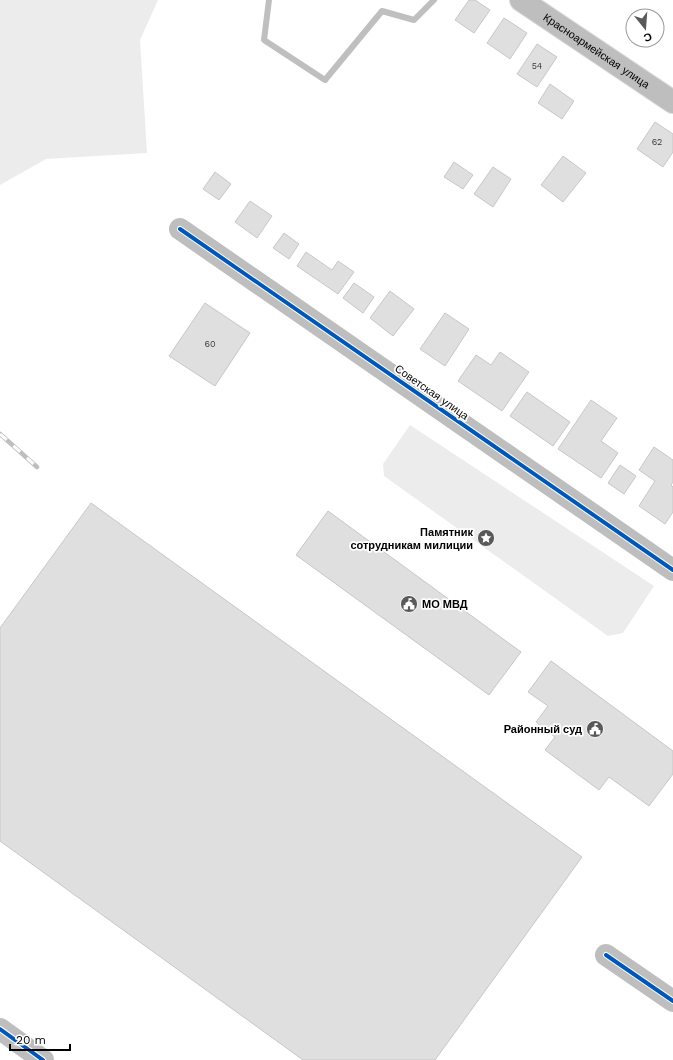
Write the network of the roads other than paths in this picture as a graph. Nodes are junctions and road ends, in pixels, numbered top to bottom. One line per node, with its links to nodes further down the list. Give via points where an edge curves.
1 (520, 0): 2 (street, Красноармейская улица)
2 (673, 102)
3 (180, 229): 4 (street, Советская улица)
4 (673, 569)
5 (606, 955): 6 (street)
6 (673, 1001)
7 (0, 1029): 8 (street)
8 (43, 1060)

